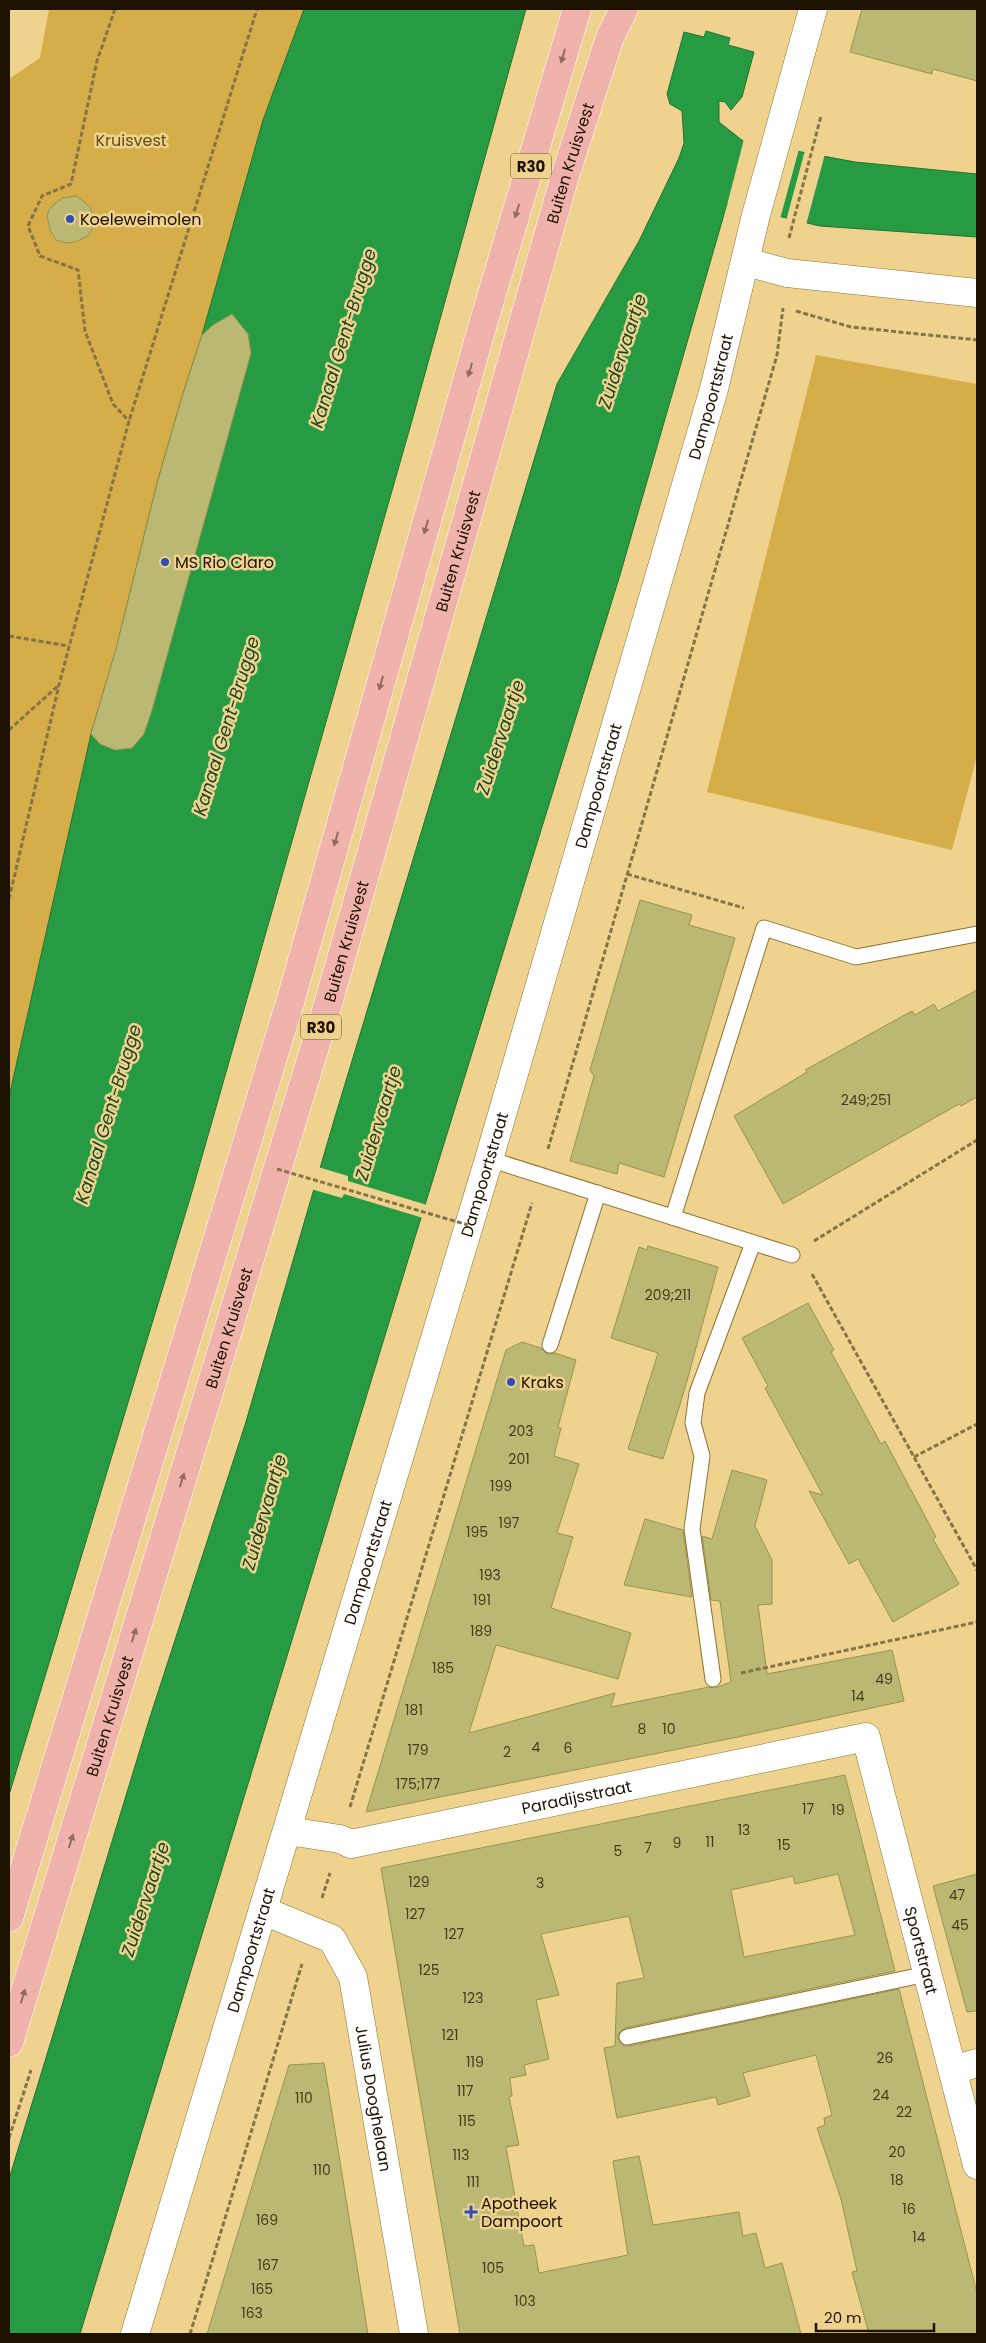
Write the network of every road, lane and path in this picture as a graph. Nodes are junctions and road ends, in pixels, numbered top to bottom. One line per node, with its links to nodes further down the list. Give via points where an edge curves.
1 (116, 9): 11 (path, via 97,61 71,184 42,196 28,226 40,256 78,270 86,331 113,404)
2 (257, 9): 11 (path)
3 (576, 9): 39 (main road, R30, one-way to 39, via 291,999)
4 (624, 9): 22 (main road, Buiten Kruisvest / R30, via 610,37 565,176 326,1011)
5 (813, 9): 8 (street, Dampoortstraat)
6 (821, 122): 7 (path)
7 (792, 228)
8 (746, 262): 9 (street, via 787,273); 21 (street, Dampoortstraat, via 714,389)
9 (977, 293)
10 (977, 340): 16 (path, via 851,326 783,307 777,355)
11 (129, 421): 13 (path)
12 (9, 636): 13 (path)
13 (70, 646): 14 (path)
14 (59, 685): 15 (path); 17 (path)
15 (9, 730)
16 (627, 874): 18 (path, via 752,911); 23 (path)
17 (9, 899)
18 (764, 928): 19 (lane, via 856,956); 25 (lane)
19 (977, 934)
20 (977, 1140): 28 (path)
21 (488, 1159): 23 (lane); 26 (street, Dampoortstraat)
22 (277, 1169): 26 (path, bridge); 43 (main road, Buiten Kruisvest / R30, one-way to 22)
23 (540, 1175): 24 (lane); 37 (path)
24 (598, 1193): 25 (lane); 29 (lane)
25 (673, 1217): 27 (lane)
26 (468, 1225): 36 (street, Dampoortstraat)
27 (753, 1243): 28 (lane); 34 (lane, via 697,1393 693,1423 702,1456 692,1528)
28 (792, 1255): 31 (path, via 806,1263)
29 (550, 1345)
30 (977, 1424): 31 (path)
31 (914, 1457): 32 (path)
32 (977, 1570)
33 (977, 1622): 34 (path)
34 (713, 1679)
35 (866, 1737): 37 (street, Paradijsstraat, via 351,1844); 41 (street, Sportstraat)
36 (288, 1831): 37 (street, Paradijsstraat); 38 (street, Dampoortstraat)
37 (340, 1839): 40 (path)
38 (264, 1911): 40 (street, Julius Dooghelaan); 46 (street, Dampoortstraat)
39 (9, 1918)
40 (313, 1930): 47 (path); 48 (street, Julius Dooghelaan, via 332,1939 353,1977)
41 (927, 1974): 42 (lane); 44 (street, Sportstraat)
42 (627, 2037)
43 (9, 2043)
44 (965, 2067): 45 (street, Sportstraat)
45 (977, 2165)
46 (135, 2334)
47 (190, 2334)
48 (414, 2334)

